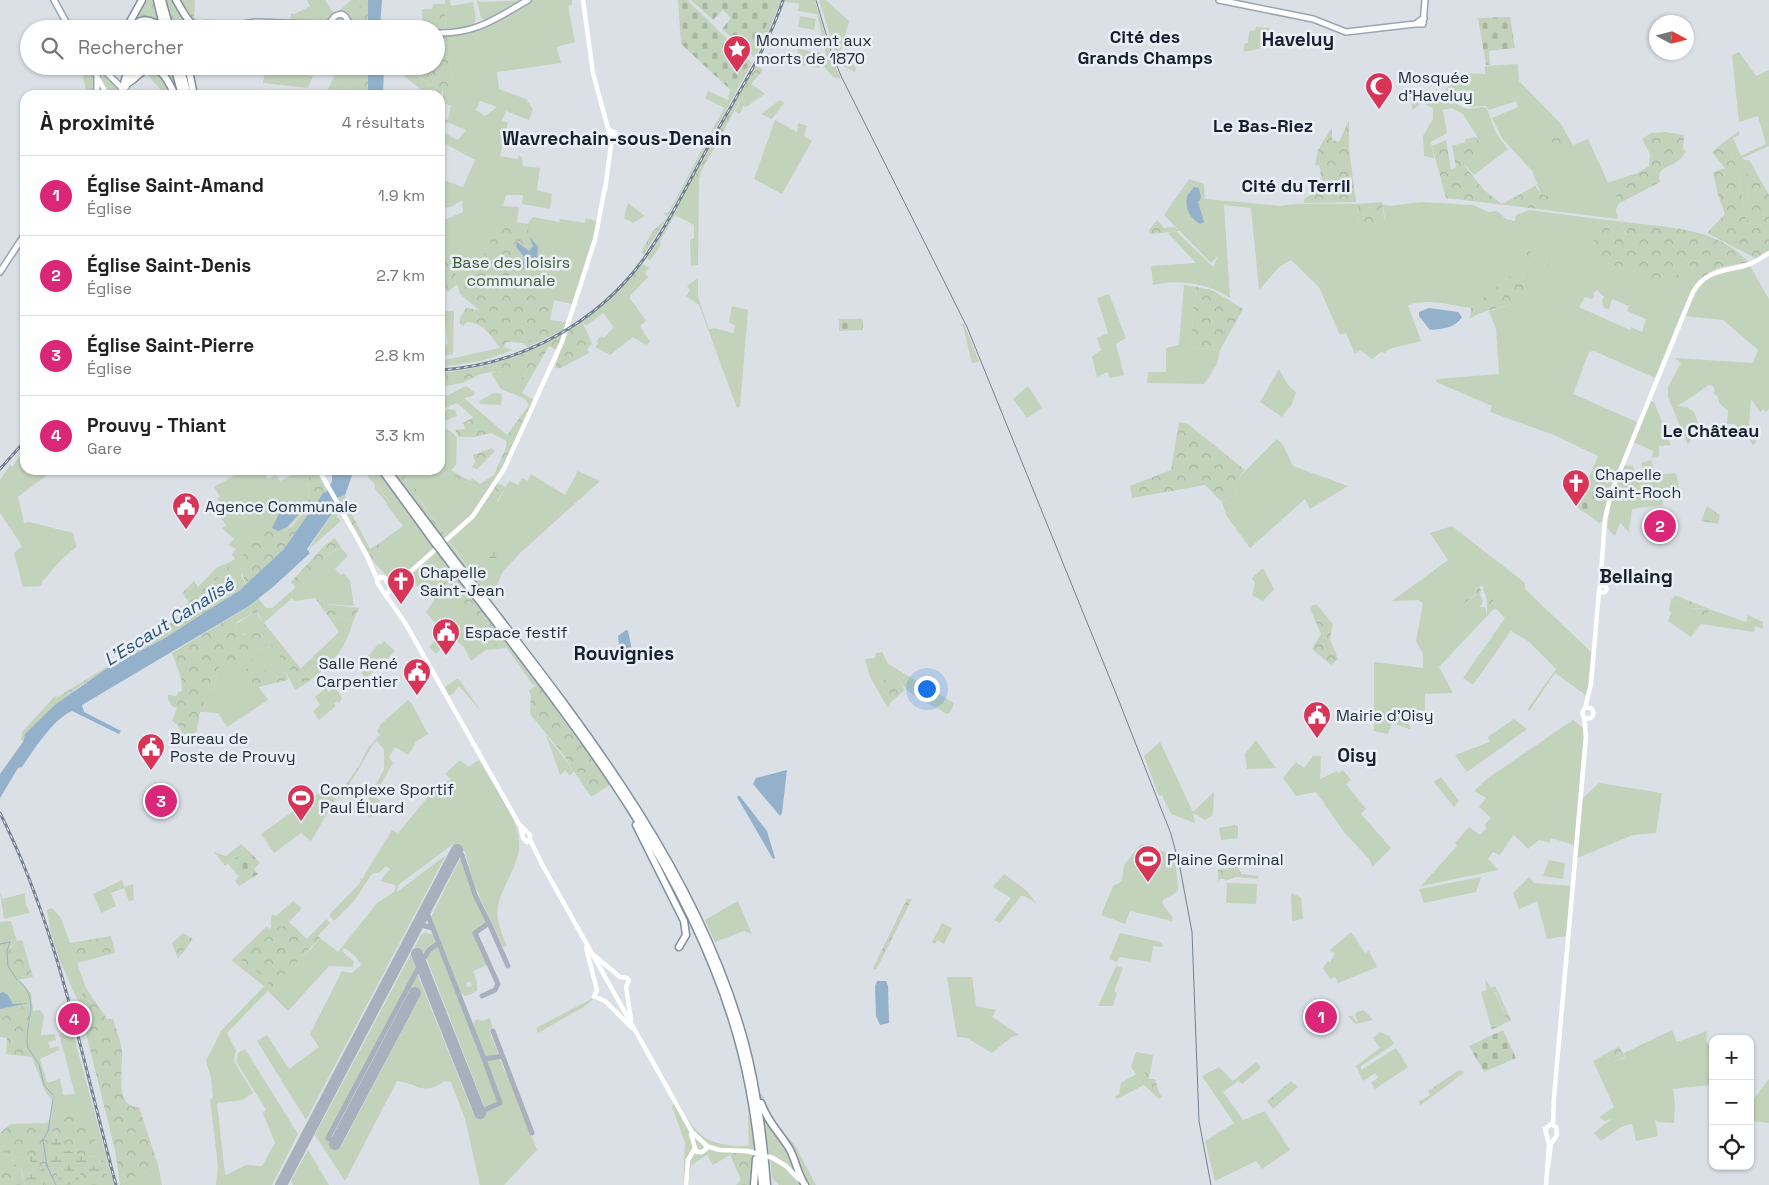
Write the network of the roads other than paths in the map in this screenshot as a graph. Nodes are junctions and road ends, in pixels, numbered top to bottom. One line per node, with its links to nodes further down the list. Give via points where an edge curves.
1 (54, 0): 10 (main road)
2 (142, 0): 11 (highway)
3 (157, 0): 12 (highway)
4 (162, 0): 13 (highway)
5 (176, 0): 14 (highway)
6 (528, 0): 17 (main road, via 470,31)
7 (583, 0): 46 (main road, via 595,82 611,133 611,145 595,240 561,344 504,468 478,511)
8 (1219, 0): 9 (main road, via 1313,19 1344,32 1420,23)
9 (1425, 0)
10 (65, 20)
11 (132, 20)
12 (161, 20)
13 (168, 20)
14 (189, 20)
15 (334, 20): 16 (main road, via 335,16 341,14)
16 (345, 20)
17 (445, 33)
18 (109, 75): 30 (main road)
19 (127, 75): 30 (highway)
20 (133, 75): 30 (main road)
21 (136, 75): 30 (main road)
22 (140, 75): 30 (highway)
23 (163, 75): 31 (highway)
24 (178, 75): 32 (highway)
25 (179, 75): 33 (highway)
26 (190, 75): 34 (highway)
27 (97, 76): 28 (main road); 29 (main road)
28 (97, 90)
29 (104, 90)
30 (123, 90)
31 (172, 90)
32 (181, 90)
33 (186, 90)
34 (193, 90)
35 (20, 242): 37 (main road)
36 (1768, 254): 47 (main road, via 1746,265 1712,273 1694,290 1611,493 1606,516 1600,575 1602,589)
37 (0, 272)
38 (322, 475): 43 (main road)
39 (386, 475): 41 (highway)
40 (391, 475): 41 (highway)
41 (437, 541): 42 (highway, bridge)
42 (444, 550): 53 (highway); 59 (highway, via 582,730 661,850 716,959 735,1009)
43 (367, 556): 44 (main road); 45 (main road)
44 (382, 576): 45 (main road); 46 (main road)
45 (377, 579): 46 (main road, via 382,591)
46 (388, 590): 54 (main road, via 519,824 525,834 531,835 528,840)
47 (1591, 684): 48 (main road); 49 (main road)
48 (1586, 708): 49 (main road); 50 (main road, via 1582,713)
49 (1592, 709): 51 (main road)
50 (1584, 717): 51 (main road); 52 (main road)
51 (1592, 718): 52 (main road)
52 (1586, 737): 60 (main road)
53 (622, 797): 56 (highway, via 684,921 686,935); 61 (highway, via 676,887 714,968 741,1049)
54 (571, 916): 55 (main road); 57 (main road)
55 (583, 940): 58 (main road); 58 (main road, via 598,990 596,997 605,1001)
56 (679, 947)
57 (592, 952): 58 (main road); 58 (main road, via 620,977 628,979 626,986)
58 (633, 1028): 66 (main road); 67 (main road)
59 (751, 1068): 61 (highway); 76 (highway, via 764,1113 789,1149)
60 (1554, 1097): 62 (main road); 63 (main road)
61 (758, 1122): 71 (highway); 73 (highway); 74 (highway); 75 (highway)
62 (1548, 1125): 63 (main road); 64 (main road, via 1545,1129)
63 (1554, 1125): 65 (main road, via 1557,1134)
64 (1547, 1138): 65 (main road); 69 (main road)
65 (1553, 1139): 69 (main road)
66 (700, 1141): 67 (main road); 68 (main road)
67 (695, 1146): 68 (main road, via 701,1152); 72 (main road, via 688,1160)
68 (706, 1146): 70 (main road, bridge, via 773,1158)
69 (1548, 1167): 77 (main road)
70 (793, 1173): 76 (highway)
71 (770, 1178)
72 (686, 1185)
73 (754, 1185)
74 (762, 1185)
75 (767, 1185)
76 (804, 1185)
77 (1546, 1185)

